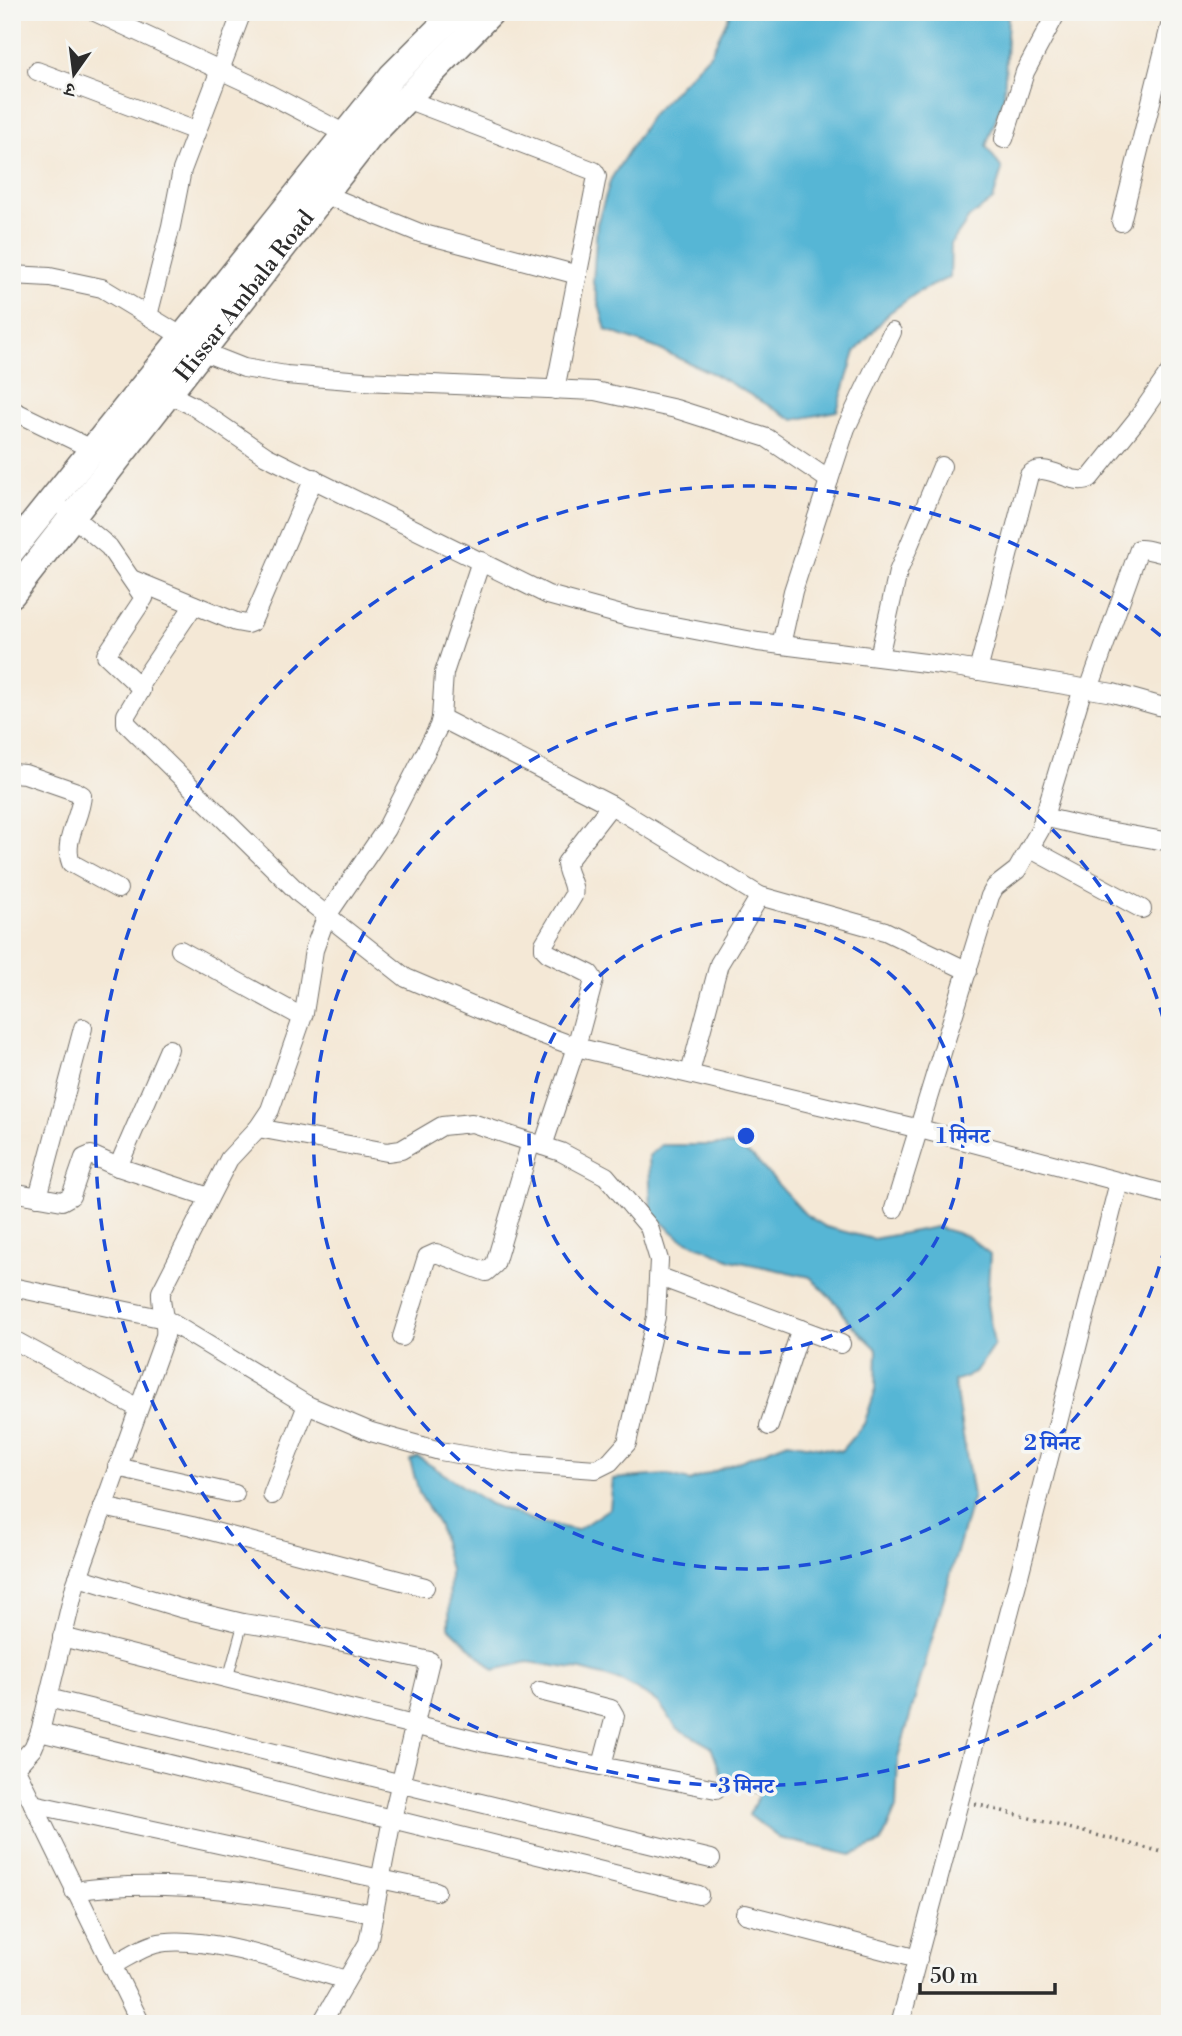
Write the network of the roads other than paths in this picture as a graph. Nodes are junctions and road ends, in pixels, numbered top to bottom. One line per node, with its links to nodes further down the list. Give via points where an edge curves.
1 (95, 12): 8 (street)
2 (242, 12): 8 (street)
3 (456, 12): 11 (main road, Hissar Ambala Road, via 392,76)
4 (491, 12): 9 (main road, Hissar Ambala Road)
5 (1057, 12): 12 (street, via 1025,72)
6 (1170, 26): 14 (street)
7 (37, 71): 10 (street)
8 (221, 71): 10 (street); 11 (street)
9 (406, 99): 11 (main road, Hissar Ambala Road); 16 (street, via 594,171 597,180)
10 (196, 131): 17 (street, via 182,170)
11 (354, 139): 13 (main road, Hissar Ambala Road); 19 (main road, Hissar Ambala Road)
12 (1004, 139)
13 (324, 194): 16 (street, via 420,233); 19 (main road, Hissar Ambala Road)
14 (1121, 222)
15 (12, 275): 17 (street, via 102,288)
16 (578, 275): 22 (street)
17 (148, 316): 19 (street)
18 (892, 332): 27 (street, via 846,428)
19 (192, 344): 21 (main road, Hissar Ambala Road); 22 (street, via 244,369 286,375)
20 (1170, 372): 38 (street, via 1090,478 1079,481 1042,470 1029,475)
21 (157, 388): 24 (main road, Hissar Ambala Road); 26 (street, via 193,406 266,456)
22 (555, 390): 27 (street, via 595,391 719,422 767,438)
23 (12, 410): 24 (street)
24 (104, 455): 28 (main road, Hissar Ambala Road); 29 (main road, Hissar Ambala Road)
25 (942, 466): 37 (street, via 898,572)
26 (314, 478): 32 (street); 35 (street, via 252,622 236,622)
27 (829, 480): 36 (street, via 793,591)
28 (53, 499): 29 (street); 30 (main road, Hissar Ambala Road)
29 (73, 516): 33 (street, via 109,547); 34 (main road, Hissar Ambala Road)
30 (12, 550)
31 (1170, 554): 40 (street, via 1139,549)
32 (481, 561): 36 (street, via 548,595 632,618); 42 (street, via 444,673)
33 (131, 579): 35 (street); 39 (street, via 144,598 106,654)
34 (12, 594)
35 (194, 605): 39 (street)
36 (781, 645): 37 (street)
37 (879, 657): 38 (street)
38 (978, 671): 40 (street)
39 (139, 686): 51 (street, via 126,723)
40 (1086, 689): 41 (street); 45 (street)
41 (1170, 709)
42 (441, 718): 44 (street); 51 (street, via 386,829)
43 (12, 773): 48 (street, via 82,795 68,856 71,863)
44 (611, 805): 49 (street); 56 (street, via 565,863 573,896 544,943 548,953 594,980)
45 (1044, 817): 46 (street); 47 (street)
46 (1170, 842)
47 (1031, 849): 50 (street); 53 (street, via 990,896)
48 (118, 889)
49 (760, 896): 53 (street, via 885,931); 58 (street, via 719,964)
50 (1142, 909)
51 (326, 917): 54 (street, via 314,950); 56 (street, via 406,978)
52 (180, 950): 54 (street)
53 (968, 971): 60 (street)
54 (302, 1017): 59 (street, via 276,1096)
55 (83, 1028): 66 (street)
56 (576, 1046): 58 (street); 61 (street)
57 (169, 1049): 62 (street)
58 (690, 1073): 60 (street)
59 (258, 1128): 61 (street, via 387,1152 401,1150 442,1126 472,1123); 67 (street, via 229,1159)
60 (920, 1129): 63 (street); 68 (street)
61 (537, 1144): 69 (street, via 606,1176 649,1227); 73 (street, via 495,1264 486,1272 436,1254 427,1257)
62 (117, 1167): 66 (street, via 87,1155 68,1199); 67 (street)
63 (1119, 1182): 65 (street); 105 (street)
64 (12, 1192): 66 (street)
65 (1170, 1195)
66 (38, 1197)
67 (209, 1197): 71 (street, via 161,1292)
68 (894, 1209)
69 (660, 1277): 72 (street); 76 (street, via 656,1317 627,1443 610,1462 596,1469 512,1463 440,1451 371,1432)
70 (12, 1287): 71 (street)
71 (165, 1319): 76 (street); 77 (street, via 165,1336)
72 (801, 1329): 75 (street); 78 (street)
73 (402, 1337)
74 (12, 1339): 77 (street)
75 (841, 1344)
76 (307, 1405): 81 (street)
77 (138, 1408): 79 (street)
78 (769, 1426)
79 (117, 1467): 80 (street); 82 (street)
80 (235, 1494)
81 (272, 1495)
82 (103, 1507): 83 (street); 84 (street)
83 (78, 1577): 85 (street); 86 (street)
84 (425, 1587)
85 (243, 1623): 87 (lane); 90 (street, via 430,1661)
86 (62, 1637): 87 (street); 89 (street)
87 (228, 1678): 90 (street)
88 (540, 1691): 93 (street, via 611,1709 615,1716)
89 (48, 1698): 91 (street); 94 (street)
90 (414, 1725): 93 (street); 94 (street)
91 (40, 1732): 92 (street, via 33,1748); 97 (street)
92 (14, 1764): 96 (street)
93 (602, 1765): 95 (street)
94 (401, 1785): 97 (street); 98 (street)
95 (716, 1789)
96 (33, 1804): 99 (street); 100 (street)
97 (392, 1819): 99 (street); 102 (street)
98 (711, 1859)
99 (380, 1879): 101 (street); 103 (street)
100 (74, 1891): 103 (street, via 193,1887); 106 (street)
101 (436, 1891)
102 (699, 1895)
103 (374, 1914): 107 (street, via 368,1943)
104 (745, 1914): 105 (street)
105 (918, 1959): 110 (street)
106 (111, 1966): 107 (street, via 155,1944 181,1941 258,1955); 108 (street)
107 (346, 1980): 109 (street)
108 (141, 2024)
109 (321, 2024)
110 (901, 2024)

